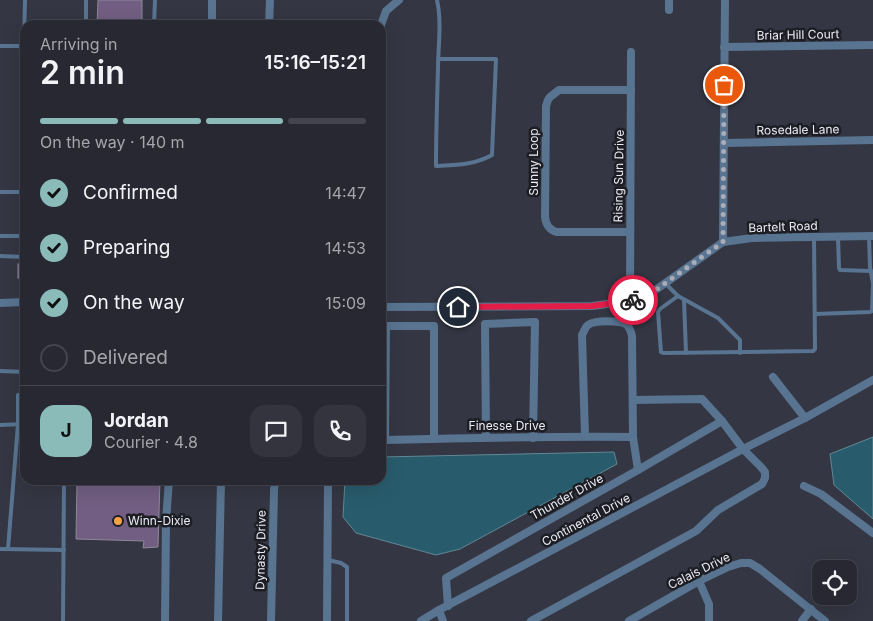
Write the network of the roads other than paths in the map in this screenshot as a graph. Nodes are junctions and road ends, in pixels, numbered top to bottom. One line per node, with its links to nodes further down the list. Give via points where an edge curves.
1 (25, 0): 11 (lane)
2 (86, 0): 12 (lane)
3 (155, 0): 13 (lane)
4 (212, 0): 14 (street)
5 (270, 0): 15 (street)
6 (399, 0): 16 (street, via 386,11)
7 (437, 0): 22 (lane, via 440,12)
8 (670, 0): 10 (street)
9 (725, 0): 20 (street)
10 (669, 10)
11 (25, 20)
12 (86, 20)
13 (154, 20)
14 (212, 20)
15 (269, 20)
16 (382, 20)
17 (873, 45): 20 (street, Briar Hill Court)
18 (0, 46): 19 (lane)
19 (20, 46)
20 (724, 47): 25 (street)
21 (631, 52): 23 (street, Rising Sun Drive)
22 (438, 59): 22 (lane, via 436,166 482,161 492,156 496,59)
23 (631, 90): 28 (street, Rising Sun Drive); 28 (street, Sunny Loop, via 559,90 548,100 545,120 545,218 548,227 557,232)
24 (873, 140): 25 (street, Rosedale Lane)
25 (724, 143): 34 (street)
26 (0, 192): 27 (lane)
27 (20, 192)
28 (630, 232): 41 (street, Rising Sun Drive)
29 (0, 236): 30 (lane)
30 (20, 236)
31 (871, 236): 33 (street, Bartelt Road); 37 (lane)
32 (814, 237): 33 (street, Bartelt Road); 34 (street, Bartelt Road); 45 (lane)
33 (838, 237): 37 (lane, via 840,270)
34 (723, 242): 38 (street, Bartelt Road)
35 (0, 256): 36 (lane)
36 (20, 257)
37 (871, 271): 45 (lane, via 872,311)
38 (665, 283): 39 (lane); 41 (street, Bartelt Road)
39 (678, 296): 40 (lane); 47 (lane, via 658,312 661,352)
40 (684, 300): 47 (lane); 48 (lane, via 726,325 740,340)
41 (630, 301): 44 (street, Bartelt Road, via 592,306)
42 (0, 302): 43 (street)
43 (20, 302)
44 (386, 307)
45 (815, 314): 48 (lane, via 813,352)
46 (386, 326): 63 (street, via 434,326)
47 (686, 353): 48 (lane)
48 (740, 353)
49 (0, 371): 50 (lane)
50 (20, 372)
51 (773, 377): 55 (street)
52 (873, 380): 55 (street, Continental Drive)
53 (20, 395): 57 (lane)
54 (633, 400): 56 (street, via 702,399); 59 (street, via 630,329 619,322 588,325 582,335); 61 (street)
55 (805, 418): 65 (street, Continental Drive)
56 (722, 421): 65 (street); 66 (street, Thunder Drive)
57 (18, 424): 58 (lane); 75 (lane)
58 (0, 425)
59 (584, 436): 61 (street, Finesse Drive); 62 (street, Finesse Drive)
60 (486, 437): 62 (street, Finesse Drive); 62 (street, via 485,324 535,322); 63 (street, Finesse Drive)
61 (633, 437): 66 (street)
62 (533, 438)
63 (434, 439): 64 (street, Finesse Drive)
64 (386, 440)
65 (743, 449): 79 (street, Continental Drive); 90 (street, via 765,472 762,484 718,510 696,531)
66 (638, 470): 79 (street, Thunder Drive, via 446,578)
67 (64, 485): 76 (lane)
68 (169, 485): 83 (street)
69 (221, 485): 84 (street)
70 (275, 485): 85 (street, Dynasty Drive)
71 (328, 485): 77 (street)
72 (804, 486): 73 (street, via 821,494)
73 (873, 533)
74 (0, 549): 75 (lane)
75 (8, 549): 76 (lane)
76 (64, 550): 82 (lane)
77 (327, 560): 86 (street); 87 (lane, via 347,567)
78 (699, 581): 80 (street, Calais Drive, via 728,567 750,563); 91 (street, Calais Drive); 92 (street, via 709,604)
79 (448, 606): 81 (street, Continental Drive)
80 (811, 609): 93 (street); 94 (street, Calais Drive)
81 (439, 610): 88 (street, Continental Drive); 89 (street)
82 (63, 621)
83 (165, 621)
84 (218, 621)
85 (271, 621)
86 (327, 621)
87 (347, 621)
88 (421, 621)
89 (443, 621)
90 (531, 621)
91 (629, 621)
92 (709, 621)
93 (802, 621)
94 (825, 621)

